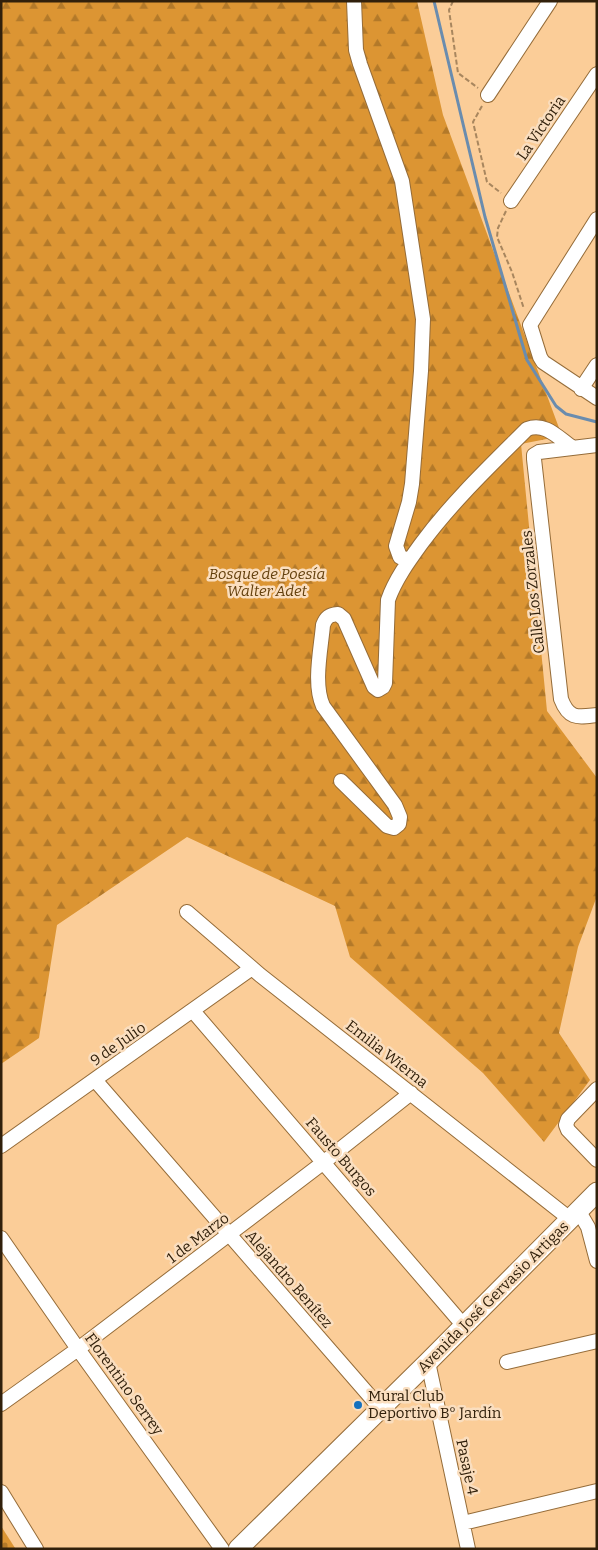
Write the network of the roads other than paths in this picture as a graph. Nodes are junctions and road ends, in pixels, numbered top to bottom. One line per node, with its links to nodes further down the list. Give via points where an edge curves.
1 (354, 1): 12 (street, via 356,50 402,181 423,319 412,484 396,546 400,557)
2 (550, 1): 4 (street)
3 (597, 74): 5 (street, La Victoria)
4 (488, 95)
5 (511, 201)
6 (597, 219): 8 (street, via 530,325 543,362)
7 (597, 365): 8 (street)
8 (581, 389): 9 (street)
9 (597, 398)
10 (597, 445): 11 (street)
11 (573, 448): 12 (street, via 544,427 527,429 450,507); 13 (street, Calle Los Zorzales, via 534,455 561,700 571,715)
12 (409, 560): 14 (street, via 388,600 383,687 378,690 374,687 344,620 338,614 326,617 323,625 318,688 323,706 398,811 399,824 394,828 387,826)
13 (597, 715)
14 (341, 781)
15 (187, 912): 16 (street, Emilia Wierna)
16 (252, 968): 17 (street, 9 de Julio); 20 (street, Emilia Wierna)
17 (193, 1011): 18 (street, 9 de Julio); 23 (street, Fausto Burgos)
18 (95, 1080): 21 (street, 9 de Julio); 26 (street, Alejandro Benítez)
19 (597, 1089): 22 (street, via 566,1125)
20 (411, 1093): 23 (street, 1 de Marzo); 25 (street, Emilia Wierna)
21 (1, 1146)
22 (597, 1160)
23 (324, 1162): 26 (street, 1 de Marzo); 29 (street, Fausto Burgos)
24 (597, 1192): 25 (main road, Avenida José Gervasio Artigas)
25 (574, 1214): 28 (street, via 588,1228); 29 (main road, Avenida José Gervasio Artigas)
26 (228, 1235): 31 (street, 1 de Marzo); 35 (street, Alejandro Benítez)
27 (1, 1238): 31 (street, Florentino Serrey)
28 (597, 1261)
29 (464, 1326): 32 (main road, Avenida José Gervasio Artigas)
30 (597, 1341): 33 (street)
31 (78, 1349): 34 (street, 1 de Marzo); 40 (street, Florentino Serrey)
32 (428, 1362): 35 (main road, Avenida José Gervasio Artigas); 38 (street, Pasaje 4)
33 (507, 1362)
34 (1, 1404)
35 (381, 1409): 41 (main road, Avenida José Gervasio Artigas)
36 (597, 1490): 38 (street)
37 (1, 1492): 39 (street)
38 (463, 1522): 42 (street, Pasaje 4)
39 (36, 1549)
40 (222, 1549)
41 (238, 1549)
42 (468, 1549)

